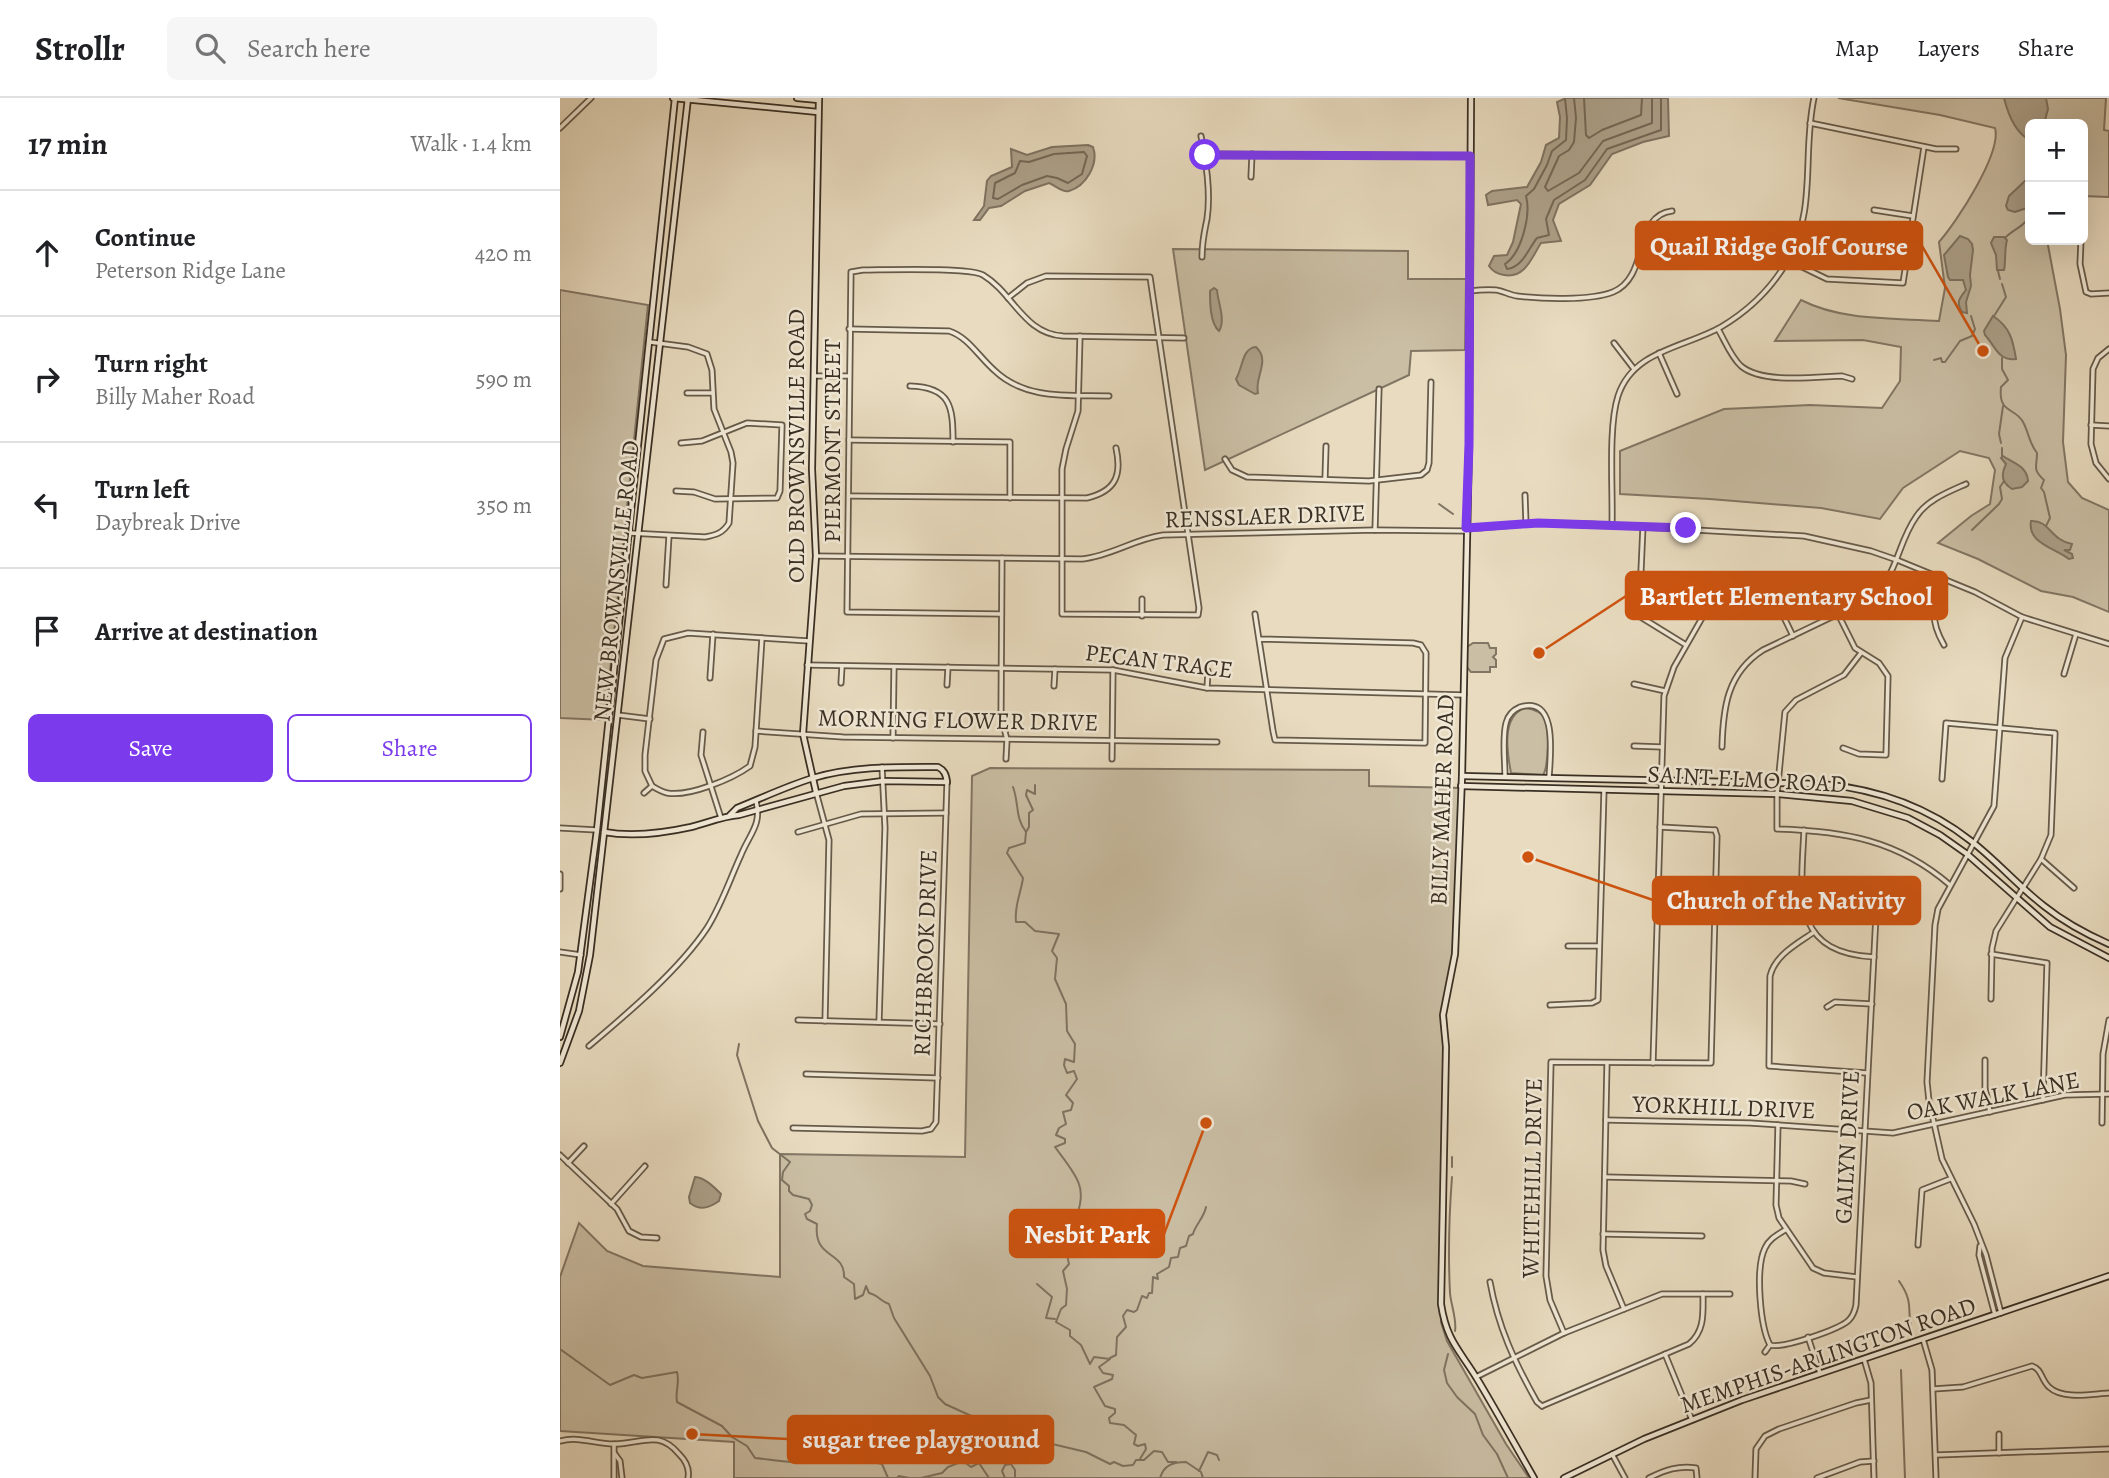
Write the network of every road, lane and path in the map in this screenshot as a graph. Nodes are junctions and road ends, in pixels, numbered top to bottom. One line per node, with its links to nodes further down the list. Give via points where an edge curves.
1 (591, 98): 10 (street)
2 (674, 98): 6 (main road); 32 (main road, NEW BROWNSVILLE ROAD)
3 (797, 98): 7 (main road)
4 (1472, 98): 16 (main road, BILLY MAHER ROAD)
5 (1814, 98): 9 (street)
6 (688, 99): 8 (main road); 34 (main road, NEW BROWNSVILLE ROAD)
7 (819, 99): 8 (main road, OLD BROWNSVILLE ROAD)
8 (818, 112): 38 (main road, OLD BROWNSVILLE ROAD)
9 (1810, 123): 12 (street); 23 (street, via 1808,198)
10 (560, 128)
11 (1201, 135): 15 (street)
12 (1924, 147): 13 (street); 20 (street)
13 (1956, 149)
14 (1252, 154): 15 (street); 16 (street); 17 (street)
15 (1205, 155): 22 (street, via 1207,214)
16 (1470, 156): 24 (main road, BILLY MAHER ROAD)
17 (1251, 177)
18 (1874, 210): 20 (street)
19 (1672, 211): 24 (street, via 1655,218 1632,275 1616,291 1592,298)
20 (1913, 215): 23 (street, via 1903,283 1827,279)
21 (2081, 245): 25 (street, via 2086,292)
22 (1202, 257)
23 (1788, 260): 28 (street, via 1763,293)
24 (1469, 290): 72 (main road, BILLY MAHER ROAD)
25 (2109, 293)
26 (1008, 298): 27 (street, PIERMONT STREET, via 977,272 852,270); 29 (street, via 1042,331); 30 (street, via 1027,283 1049,276 1150,277)
27 (849, 329): 39 (street, PIERMONT STREET); 47 (street, via 953,332 1017,387)
28 (1718, 329): 36 (street); 40 (street, via 1737,362 1751,373)
29 (1080, 336): 30 (street); 47 (street)
30 (1158, 338): 31 (street); 75 (street)
31 (1184, 338)
32 (650, 342): 34 (street); 73 (main road, NEW BROWNSVILLE ROAD)
33 (1614, 343): 37 (street)
34 (660, 344): 45 (street, via 708,354); 74 (main road, NEW BROWNSVILLE ROAD)
35 (2109, 349): 49 (street, via 2093,369)
36 (1659, 353): 37 (street); 46 (street)
37 (1634, 369): 69 (street, via 1622,386 1615,411)
38 (816, 376): 39 (street); 77 (main road, OLD BROWNSVILLE ROAD, via 812,469)
39 (849, 376): 52 (street, PIERMONT STREET)
40 (1852, 379)
41 (1431, 382): 60 (street, via 1428,474)
42 (910, 386): 53 (street, via 930,388 946,399 952,410)
43 (1379, 388): 60 (street)
44 (687, 393): 45 (street)
45 (712, 393): 51 (street)
46 (1677, 394)
47 (1079, 396): 48 (street); 67 (street, via 1063,461)
48 (1109, 396)
49 (2091, 425): 50 (street); 59 (street, via 2093,457)
50 (2109, 426)
51 (723, 432): 54 (street); 66 (street, via 733,463); 66 (street, via 747,423 782,425 777,498)
52 (849, 440): 53 (street); 64 (street, PIERMONT STREET)
53 (953, 442): 65 (street, via 1010,442)
54 (681, 443)
55 (1326, 446): 58 (street)
56 (1116, 447): 67 (street, via 1119,469 1110,487 1090,498)
57 (1225, 459): 58 (street, via 1232,470 1247,477)
58 (1325, 479): 60 (street)
59 (2109, 479)
60 (1377, 480): 71 (street)
61 (1966, 484): 81 (street, via 1918,513)
62 (676, 491): 66 (street)
63 (1525, 495): 68 (street)
64 (849, 496): 65 (street); 78 (street, PIERMONT STREET)
65 (1010, 498): 67 (street)
66 (732, 499): 76 (street, via 724,530 705,537)
67 (1062, 499): 80 (street)
68 (1526, 524): 69 (street, RENSSLAER DRIVE); 72 (street, RENSSLAER DRIVE)
69 (1612, 524): 70 (street, RENSSLAER DRIVE)
70 (1643, 526): 81 (street, RENSSLAER DRIVE, via 1804,536); 100 (street, via 1639,616)
71 (1375, 530): 72 (street, RENSSLAER DRIVE); 75 (street, RENSSLAER DRIVE)
72 (1466, 530): 120 (main road, BILLY MAHER ROAD)
73 (630, 533): 74 (street); 169 (main road, NEW BROWNSVILLE ROAD)
74 (639, 534): 76 (street); 121 (main road, NEW BROWNSVILLE ROAD)
75 (1188, 535): 80 (street, RENSSLAER DRIVE, via 1153,537 1101,556); 90 (street, via 1198,615)
76 (669, 536): 83 (street)
77 (816, 556): 78 (street, RENSSLAER DRIVE); 97 (main road, OLD BROWNSVILLE ROAD)
78 (849, 556): 79 (street, RENSSLAER DRIVE); 87 (street, PIERMONT STREET, via 847,612)
79 (1002, 558): 80 (street, RENSSLAER DRIVE); 87 (street)
80 (1061, 559): 90 (street, via 1062,614)
81 (1897, 560): 82 (street, RENSSLAER DRIVE); 89 (street, via 1878,592)
82 (1946, 580): 91 (street, RENSSLAER DRIVE); 99 (street, via 1933,615)
83 (666, 585)
84 (1705, 592): 100 (street, via 1702,618)
85 (1768, 593): 94 (street)
86 (1142, 599): 90 (street)
87 (1001, 614): 106 (street)
88 (1255, 614): 96 (street)
89 (1839, 614): 94 (street); 101 (street)
90 (1142, 616)
91 (2022, 617): 93 (street, RENSSLAER DRIVE); 123 (street, via 2005,658)
92 (713, 634): 95 (street); 111 (street); 122 (street, via 664,639 656,660)
93 (2076, 634): 98 (street, RENSSLAER DRIVE); 110 (street)
94 (1793, 636): 133 (street, via 1759,653 1743,668 1725,702)
95 (762, 638): 97 (street); 125 (street)
96 (1259, 639): 117 (street); 119 (street, via 1421,645 1426,653)
97 (809, 641): 102 (main road, OLD BROWNSVILLE ROAD)
98 (2109, 644)
99 (1944, 645)
100 (1686, 646): 118 (street)
101 (1861, 653): 134 (street, via 1881,664 1889,679 1885,755); 147 (street, via 1844,675 1786,710)
102 (807, 665): 103 (street, PECAN TRACE); 126 (main road, OLD BROWNSVILLE ROAD)
103 (842, 666): 104 (street, PECAN TRACE); 112 (street)
104 (894, 667): 105 (street, PECAN TRACE); 127 (street)
105 (948, 667): 106 (street, PECAN TRACE); 114 (street)
106 (1001, 668): 107 (street, PECAN TRACE); 128 (street, via 1001,715)
107 (1055, 668): 108 (street, PECAN TRACE); 115 (street)
108 (1113, 670): 116 (street, PECAN TRACE); 129 (street)
109 (1208, 671): 116 (street)
110 (2064, 674)
111 (710, 678)
112 (841, 683)
113 (1634, 684): 118 (street)
114 (947, 685)
115 (1054, 686)
116 (1207, 688): 117 (street, PECAN TRACE)
117 (1266, 690): 119 (street, PECAN TRACE); 119 (street, via 1275,740 1425,743)
118 (1665, 691): 132 (street)
119 (1426, 694): 120 (street, PECAN TRACE)
120 (1464, 695): 138 (main road, BILLY MAHER ROAD)
121 (618, 715): 122 (street); 171 (main road, NEW BROWNSVILLE ROAD)
122 (649, 719): 148 (street, via 645,771)
123 (2000, 727): 143 (street, via 1946,723); 173 (street, via 1994,806); 175 (street, via 2056,733 2052,831)
124 (703, 732): 149 (street, via 701,755)
125 (756, 732): 126 (street, MORNING FLOWER DRIVE); 149 (street, via 750,766)
126 (803, 734): 127 (street, MORNING FLOWER DRIVE); 140 (main road, OLD BROWNSVILLE ROAD)
127 (893, 738): 128 (street, MORNING FLOWER DRIVE)
128 (1007, 740): 129 (street, MORNING FLOWER DRIVE); 135 (street)
129 (1112, 741): 130 (street, MORNING FLOWER DRIVE); 136 (street)
130 (1217, 742)
131 (1634, 746): 132 (street)
132 (1662, 747): 144 (street)
133 (1722, 747)
134 (1843, 748)
135 (1006, 759)
136 (1112, 759)
137 (882, 767): 140 (main road); 145 (street); 146 (main road, via 937,767)
138 (1462, 776): 139 (main road, SAINT ELMO ROAD); 150 (main road, BILLY MAHER ROAD)
139 (1508, 777): 141 (main road, SAINT ELMO ROAD); 142 (street, via 1507,719 1515,709 1528,706 1542,711 1549,722); 151 (main road)
140 (813, 778): 154 (main road, OLD BROWNSVILLE ROAD); 158 (main road)
141 (1541, 778): 142 (main road, SAINT ELMO ROAD); 152 (main road)
142 (1549, 778): 144 (main road, SAINT ELMO ROAD)
143 (1942, 779)
144 (1661, 780): 147 (main road, SAINT ELMO ROAD); 156 (street)
145 (883, 781): 146 (main road); 154 (main road); 161 (street)
146 (947, 782): 162 (street, RICHBROOK DRIVE)
147 (1779, 783): 157 (street); 159 (main road, SAINT ELMO ROAD, via 1855,788)
148 (652, 786): 149 (street, via 677,794); 155 (street)
149 (710, 786): 164 (street)
150 (1461, 786): 151 (main road, SAINT ELMO ROAD); 255 (main road, BILLY MAHER ROAD, via 1455,954 1443,1014 1440,1279 1447,1330)
151 (1511, 787): 152 (main road, SAINT ELMO ROAD)
152 (1541, 788): 153 (main road, SAINT ELMO ROAD)
153 (1604, 790): 156 (main road, SAINT ELMO ROAD); 188 (street)
154 (816, 792): 160 (main road); 166 (street)
155 (644, 793)
156 (1661, 793): 157 (main road, SAINT ELMO ROAD); 167 (street)
157 (1777, 794): 165 (main road, SAINT ELMO ROAD, via 1852,801); 170 (street, via 1777,829)
158 (756, 801): 160 (street); 163 (main road)
159 (1913, 807): 165 (main road); 173 (main road, SAINT ELMO ROAD)
160 (758, 810): 163 (main road); 204 (street, via 758,822 708,927 653,988)
161 (884, 813): 162 (street); 166 (street, via 856,814); 201 (street)
162 (946, 813): 202 (street, RICHBROOK DRIVE)
163 (729, 816): 164 (main road)
164 (721, 818): 171 (main road, via 649,833)
165 (1908, 818): 174 (main road, SAINT ELMO ROAD)
166 (826, 825): 172 (street); 200 (street)
167 (1660, 827): 208 (street); 208 (street, via 1716,829 1711,1063)
168 (560, 828): 169 (street)
169 (597, 830): 171 (main road); 191 (main road, NEW BROWNSVILLE ROAD)
170 (1804, 830): 177 (street, via 1879,843 1916,860); 182 (street)
171 (605, 832): 207 (main road, NEW BROWNSVILLE ROAD, via 586,978)
172 (798, 832)
173 (1973, 842): 174 (street); 178 (main road, SAINT ELMO ROAD)
174 (1967, 854): 177 (street); 184 (main road, SAINT ELMO ROAD)
175 (2041, 859): 178 (street); 179 (street)
176 (560, 874): 180 (street)
177 (1950, 885): 218 (street, via 1935,925 1927,1082)
178 (2022, 887): 184 (street); 186 (main road, SAINT ELMO ROAD, via 2054,914)
179 (2074, 888)
180 (560, 889)
181 (1773, 894): 182 (street)
182 (1803, 895): 185 (street)
183 (1862, 897): 192 (street, GAILYN DRIVE, via 1876,911)
184 (2015, 898): 190 (street, via 1998,926); 193 (main road, SAINT ELMO ROAD, via 2050,927)
185 (1814, 932): 192 (street, via 1840,952); 209 (street, via 1773,967 1769,1066)
186 (2109, 944)
187 (1568, 946): 188 (street)
188 (1599, 946): 196 (street, via 1597,1002)
189 (560, 952): 191 (street)
190 (1991, 954): 194 (street); 214 (street, via 2047,963)
191 (581, 956): 203 (main road, NEW BROWNSVILLE ROAD)
192 (1874, 957): 195 (street, GAILYN DRIVE)
193 (2109, 958)
194 (1991, 999)
195 (1872, 1004): 197 (street); 209 (street, GAILYN DRIVE)
196 (1550, 1005)
197 (1827, 1007)
198 (798, 1020): 200 (street)
199 (2109, 1020): 212 (street)
200 (825, 1021): 201 (street)
201 (879, 1022): 202 (street)
202 (940, 1024): 211 (street, RICHBROOK DRIVE)
203 (560, 1037)
204 (589, 1046)
205 (1985, 1060): 215 (street)
206 (1607, 1062): 208 (street); 216 (street); 244 (street, WHITEHILL DRIVE, via 1551,1062 1546,1279)
207 (560, 1063)
208 (1653, 1063)
209 (1868, 1073): 221 (street, GAILYN DRIVE)
210 (806, 1074): 211 (street)
211 (938, 1077): 220 (street, RICHBROOK DRIVE, via 937,1117 929,1130)
212 (2102, 1094): 213 (street, OAK WALK LANE); 214 (street, OAK WALK LANE); 217 (street)
213 (2109, 1094)
214 (2043, 1100): 215 (street, OAK WALK LANE)
215 (1990, 1112): 218 (street, OAK WALK LANE)
216 (1605, 1120): 219 (street, YORKHILL DRIVE); 227 (street)
217 (2102, 1123)
218 (1934, 1124): 222 (street, OAK WALK LANE); 228 (street)
219 (1778, 1125): 221 (street, YORKHILL DRIVE); 229 (street)
220 (793, 1128)
221 (1866, 1130): 222 (street, YORKHILL DRIVE); 238 (street, GAILYN DRIVE)
222 (1884, 1132)
223 (584, 1146): 225 (street)
224 (560, 1155): 225 (street)
225 (568, 1163): 231 (street)
226 (645, 1166): 231 (street)
227 (1605, 1177): 229 (street); 233 (street)
228 (1950, 1179): 236 (street, via 1922,1190); 243 (street, via 1974,1224)
229 (1777, 1181): 230 (street); 232 (street, via 1777,1213)
230 (1805, 1184)
231 (611, 1204): 235 (street, via 629,1231)
232 (1785, 1230): 238 (street, via 1813,1268); 247 (street, via 1771,1239 1762,1257 1760,1315)
233 (1603, 1234): 234 (street); 242 (street, via 1605,1263)
234 (1702, 1236)
235 (657, 1238)
236 (1918, 1245)
237 (2109, 1276): 243 (main road, MEMPHIS-ARLINGTON ROAD)
238 (1857, 1277): 245 (street, GAILYN DRIVE, via 1856,1305 1849,1320)
239 (1490, 1282): 250 (street)
240 (1703, 1294): 241 (street); 242 (street, via 1666,1293); 249 (street, via 1703,1321 1697,1336)
241 (1730, 1294)
242 (1624, 1309): 244 (street)
243 (1998, 1314): 246 (main road, MEMPHIS-ARLINGTON ROAD)
244 (1564, 1333): 250 (street)
245 (1808, 1337): 247 (street, GAILYN DRIVE); 254 (street)
246 (1923, 1339): 251 (main road, MEMPHIS-ARLINGTON ROAD); 256 (street)
247 (1770, 1345): 248 (street)
248 (1765, 1352)
249 (1665, 1354): 250 (street, via 1541,1408); 259 (street)
250 (1513, 1359): 255 (street)
251 (1864, 1359): 254 (main road, MEMPHIS-ARLINGTON ROAD); 258 (street)
252 (2038, 1361): 253 (street)
253 (2036, 1366): 256 (street, via 1963,1387); 257 (street, via 2047,1385 2060,1393)
254 (1820, 1373): 259 (main road, MEMPHIS-ARLINGTON ROAD)
255 (1476, 1377): 272 (main road, BILLY MAHER ROAD)
256 (1933, 1389): 267 (street)
257 (2109, 1393)
258 (1871, 1400): 268 (street); 277 (street, via 1770,1433 1757,1447)
259 (1692, 1420): 266 (main road, MEMPHIS-ARLINGTON ROAD)
260 (1999, 1434): 264 (street)
261 (560, 1441): 262 (street, via 580,1438)
262 (614, 1444): 265 (street); 271 (street, via 660,1438 684,1460)
263 (2109, 1449): 264 (street)
264 (1999, 1453): 267 (street)
265 (615, 1454): 269 (street); 270 (street)
266 (1612, 1454): 273 (main road, MEMPHIS-ARLINGTON ROAD); 274 (street)
267 (1936, 1455): 280 (street)
268 (1874, 1461): 278 (street); 279 (street)
269 (614, 1478)
270 (622, 1478)
271 (688, 1478)
272 (1534, 1478)
273 (1564, 1478)
274 (1625, 1478)
275 (1649, 1478): 276 (street, via 1675,1468 1696,1468)
276 (1698, 1478)
277 (1755, 1478)
278 (1816, 1478)
279 (1874, 1478)
280 (1936, 1478)

